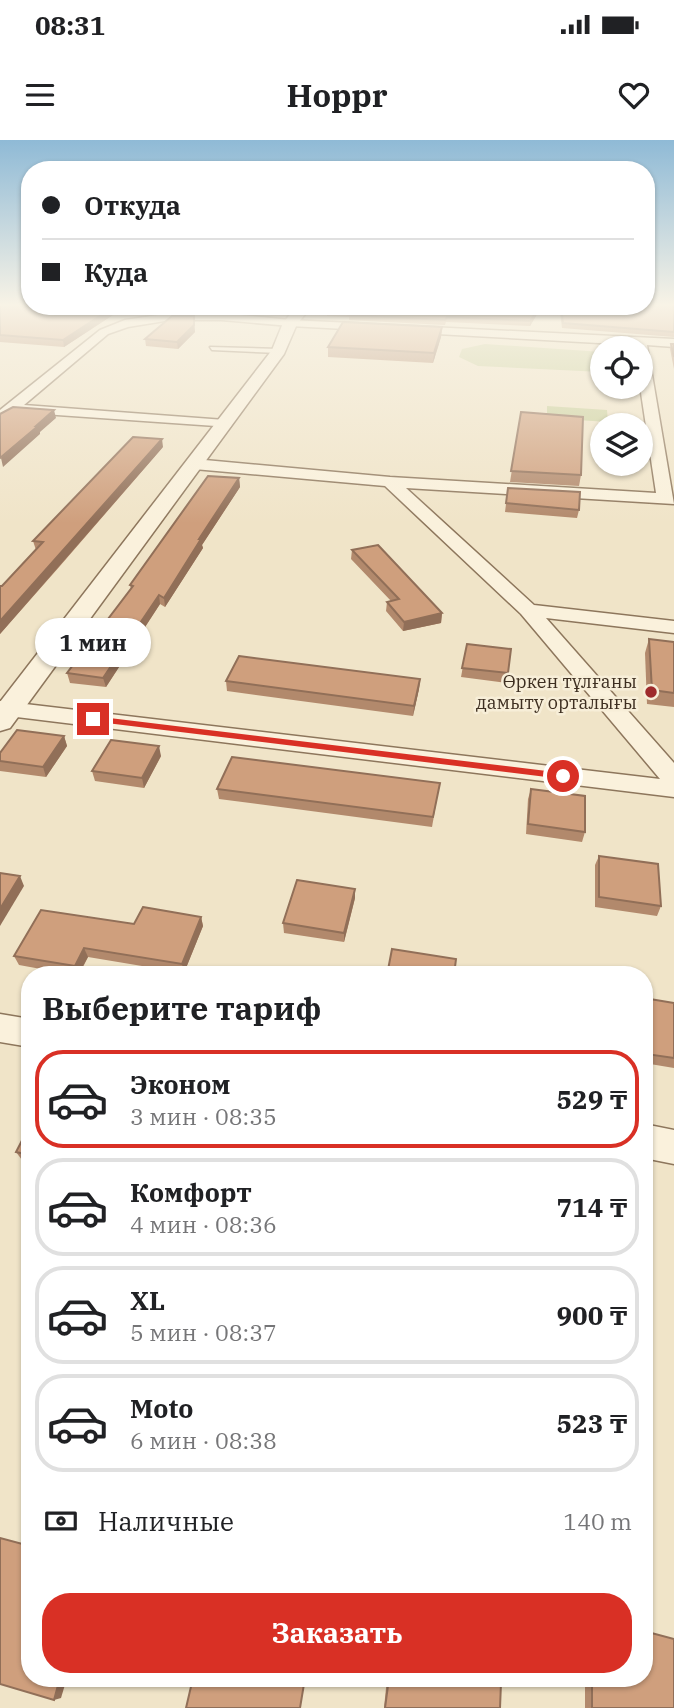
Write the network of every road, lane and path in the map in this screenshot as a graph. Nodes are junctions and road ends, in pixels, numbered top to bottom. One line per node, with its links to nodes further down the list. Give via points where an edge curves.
1 (47, 376): 4 (street)
2 (260, 376): 5 (street)
3 (651, 399): 8 (street)
4 (4, 410): 5 (street)
5 (225, 424): 6 (street)
6 (194, 464): 7 (street); 11 (street)
7 (390, 482): 8 (street); 9 (street)
8 (669, 498)
9 (528, 610): 10 (street); 12 (street)
10 (674, 627)
11 (3, 713): 13 (street)
12 (674, 779)
13 (674, 789)
14 (0, 1028): 15 (street)
15 (21, 1032)
16 (653, 1143): 17 (street)
17 (674, 1147)

